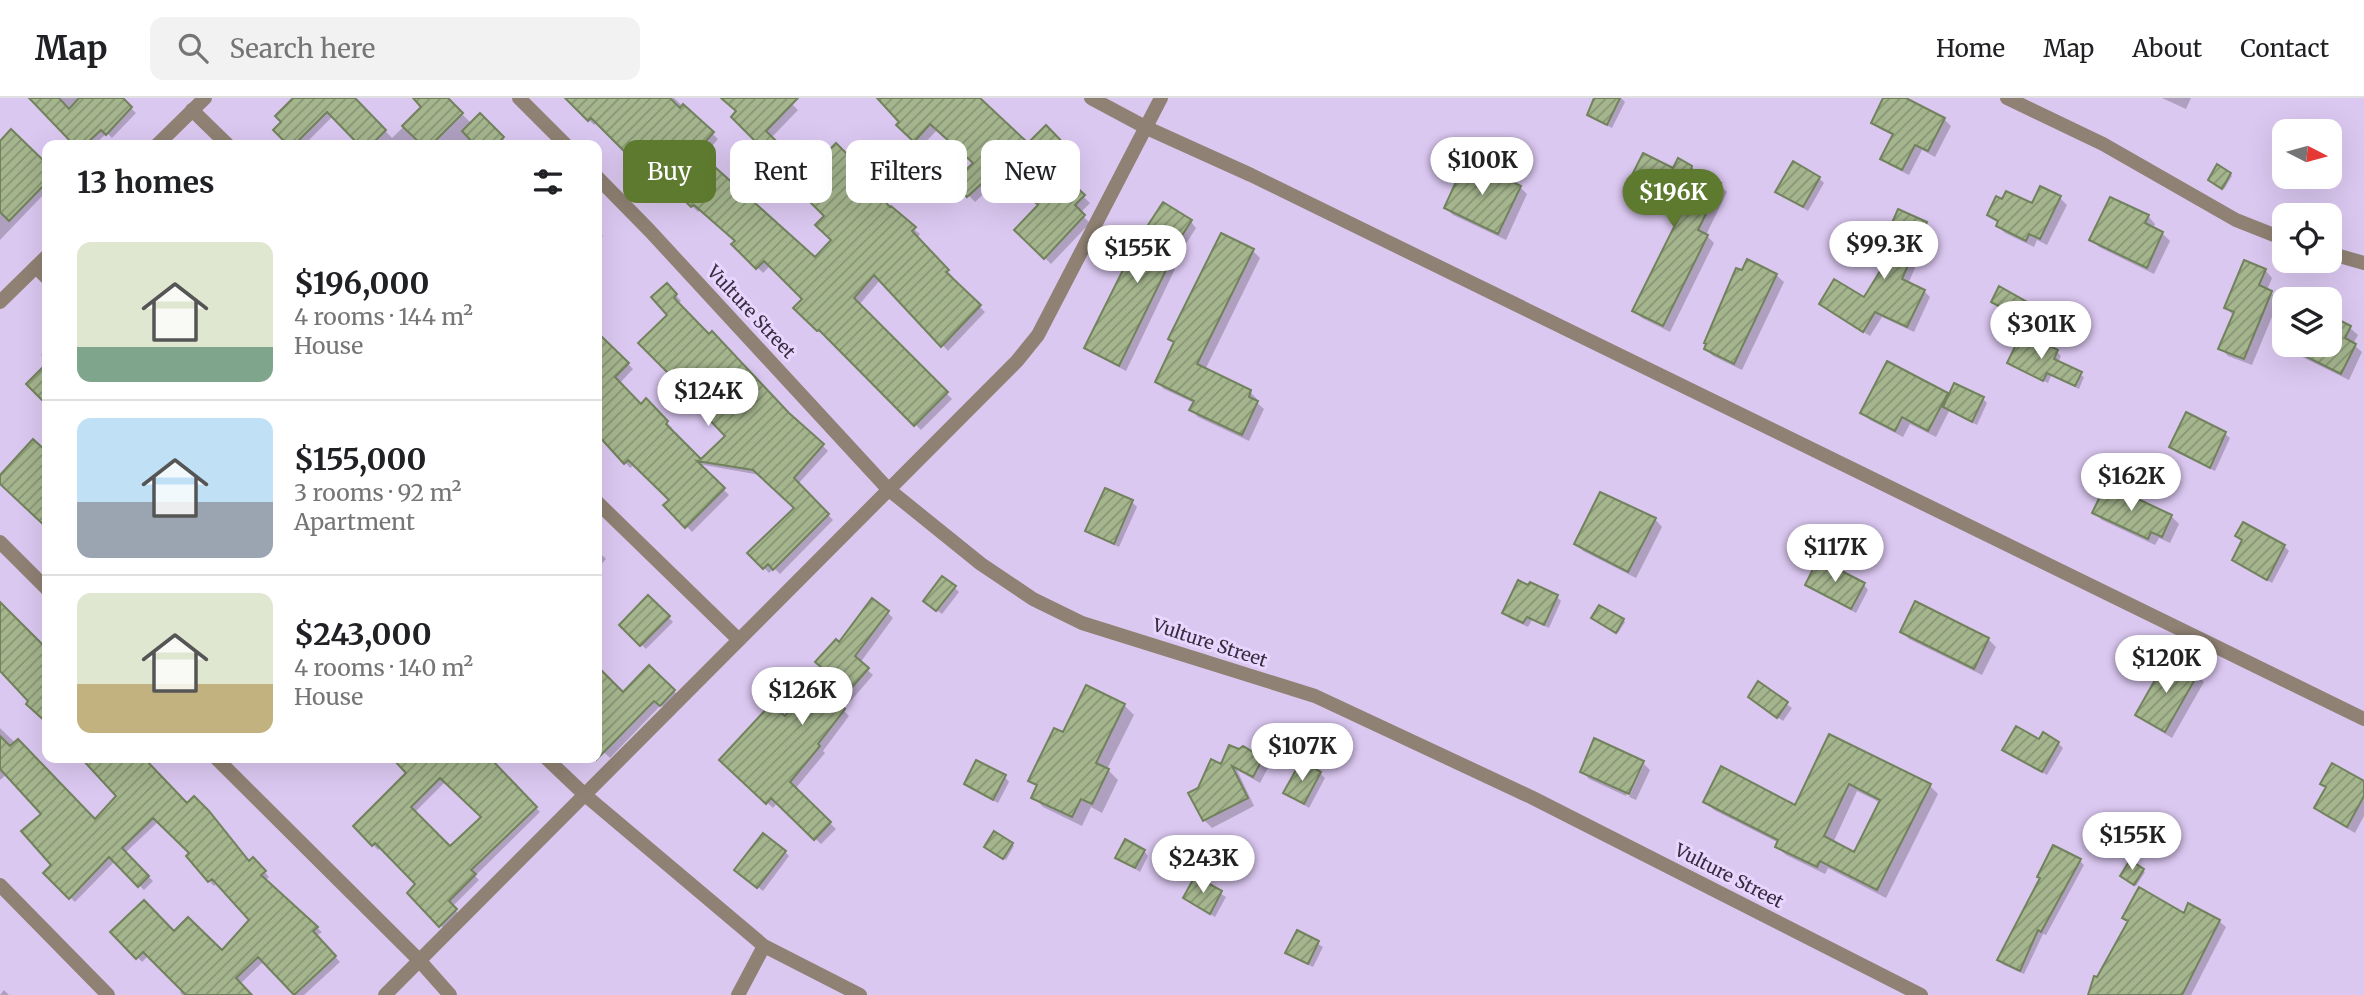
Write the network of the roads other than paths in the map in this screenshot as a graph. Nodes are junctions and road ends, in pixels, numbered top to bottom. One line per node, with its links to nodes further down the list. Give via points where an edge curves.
1 (205, 98): 6 (street)
2 (520, 98): 10 (street)
3 (1091, 98): 7 (street)
4 (1161, 98): 7 (street)
5 (2007, 98): 12 (street, via 2103,145 2236,220)
6 (192, 110): 8 (street); 9 (street)
7 (1147, 128): 19 (street, via 1038,335); 24 (street)
8 (162, 140)
9 (223, 140)
10 (561, 140)
11 (602, 182): 19 (street, Vulture Street)
12 (2272, 234)
13 (2342, 257): 15 (street)
14 (42, 261): 16 (street)
15 (2364, 263)
16 (36, 267): 17 (street); 18 (street)
17 (42, 273)
18 (0, 302)
19 (888, 489): 23 (street); 36 (street, Vulture Street, via 981,564 1045,605 1082,623 1315,696 1531,797)
20 (602, 507): 23 (street)
21 (0, 542): 22 (street)
22 (42, 584)
23 (739, 640): 27 (street)
24 (2364, 719)
25 (221, 763): 30 (street)
26 (551, 763): 27 (street)
27 (585, 795): 29 (street); 30 (street)
28 (0, 885): 31 (street)
29 (764, 946): 34 (street); 35 (street)
30 (419, 960): 32 (street); 33 (street)
31 (108, 995)
32 (386, 995)
33 (450, 995)
34 (738, 995)
35 (860, 995)
36 (1921, 995)

